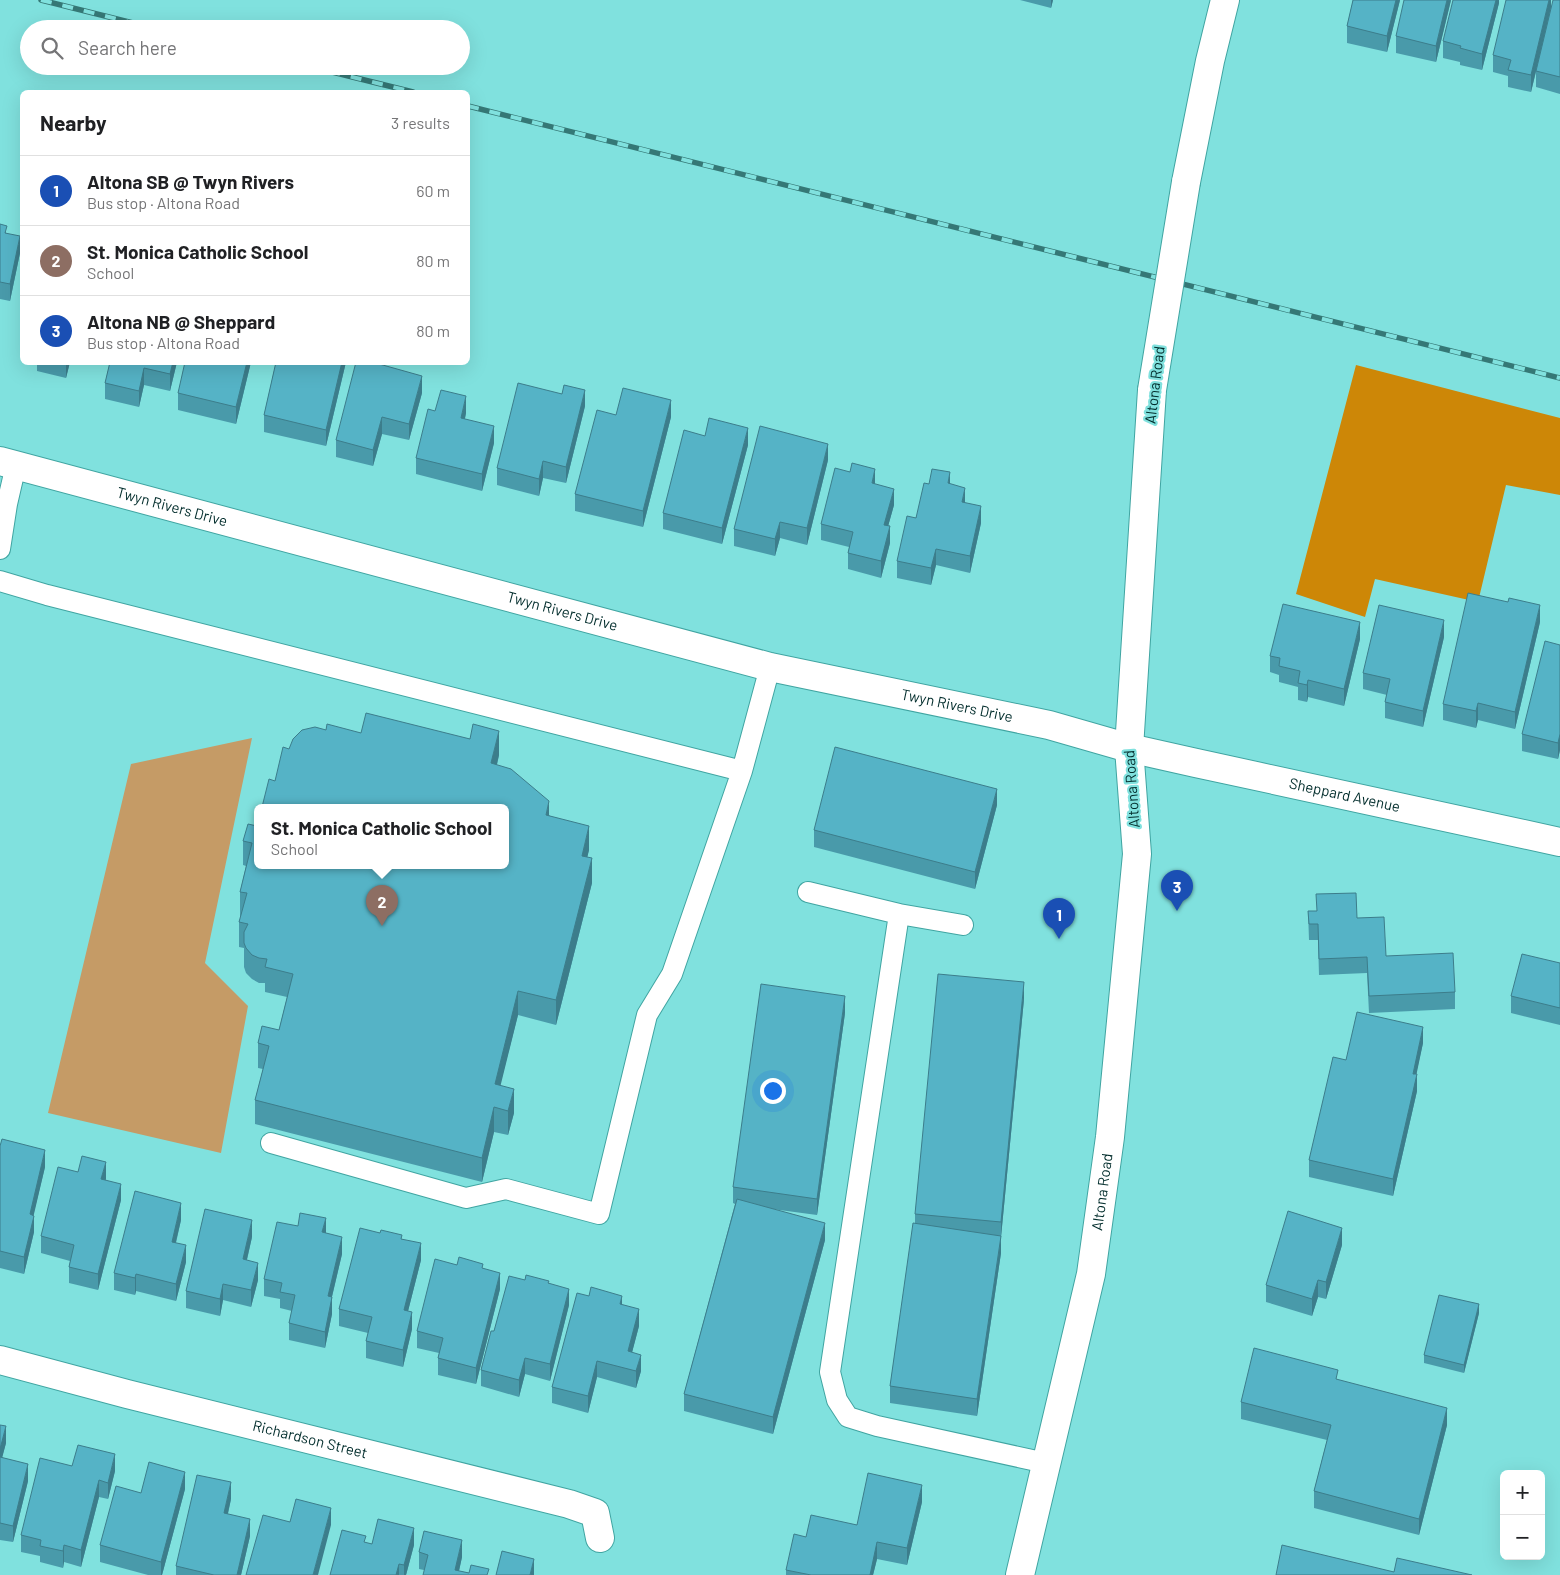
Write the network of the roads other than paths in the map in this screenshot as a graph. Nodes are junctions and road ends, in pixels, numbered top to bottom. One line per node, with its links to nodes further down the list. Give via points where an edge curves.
1 (1225, 0): 6 (street, Altona Road, bridge, via 1186,182 1152,390)
2 (8, 463): 3 (lane, via 7,504); 5 (street, Twyn Rivers Drive)
3 (0, 549)
4 (0, 581): 7 (lane)
5 (770, 667): 6 (street, Twyn Rivers Drive, via 1049,725); 7 (lane)
6 (1129, 748): 8 (street, Sheppard Avenue); 14 (street, Altona Road, via 1137,854 1110,1136 1091,1274)
7 (742, 771): 12 (lane, via 672,974 647,1015 600,1214 506,1189 466,1198)
8 (1560, 842)
9 (808, 892): 10 (lane)
10 (898, 914): 11 (lane); 14 (lane, via 831,1362 832,1382 837,1400 848,1417)
11 (963, 925)
12 (271, 1144)
13 (0, 1360): 15 (street, Richardson Street, via 569,1504 595,1513)
14 (1046, 1463): 16 (street, Altona Road)
15 (600, 1538)
16 (1020, 1575)

